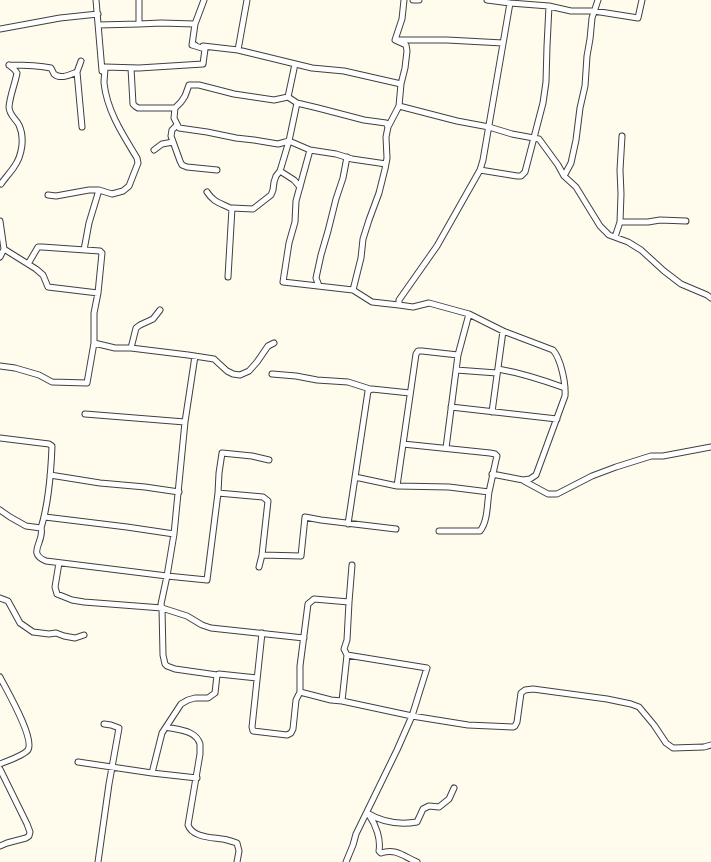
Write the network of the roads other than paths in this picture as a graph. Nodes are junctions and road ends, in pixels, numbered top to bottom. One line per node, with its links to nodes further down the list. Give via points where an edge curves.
1 (96, 0): 14 (street)
2 (139, 0): 15 (street)
3 (204, 0): 16 (street)
4 (247, 0): 22 (street)
5 (404, 0): 19 (street, via 402,19)
6 (412, 0): 7 (street)
7 (419, 0)
8 (489, 0): 11 (street)
9 (598, 0): 13 (street)
10 (642, 0): 13 (street, via 638,18)
11 (510, 3): 12 (street); 20 (street)
12 (549, 6): 13 (street); 38 (street, via 546,82)
13 (594, 11): 48 (street, via 576,140 571,163)
14 (98, 14): 17 (street); 18 (street, via 60,18)
15 (140, 24): 16 (street); 17 (street)
16 (195, 24): 21 (street)
17 (98, 25): 27 (street)
18 (0, 30)
19 (395, 40): 20 (street); 28 (street, via 406,45 407,51)
20 (503, 43): 36 (street)
21 (192, 45): 22 (street); 25 (street, via 205,49 203,64)
22 (238, 50): 24 (street)
23 (81, 61): 26 (street)
24 (296, 64): 28 (street); 29 (street)
25 (131, 68): 32 (street, via 135,106); 51 (street, via 105,67 104,83 110,108 138,163 129,186 123,191 112,194)
26 (77, 72): 34 (street); 49 (street, via 65,77 54,74 51,68 44,66 9,65 16,73 9,108 20,128 22,139 15,166)
27 (102, 78)
28 (401, 84): 31 (street)
29 (288, 97): 30 (street); 32 (street, via 274,100 189,85 185,96)
30 (297, 103): 35 (street, via 386,123); 39 (street)
31 (399, 106): 35 (street); 36 (street)
32 (175, 108): 33 (street, via 174,118)
33 (177, 125): 39 (street, via 179,128 278,144); 40 (street, via 172,130)
34 (82, 127)
35 (388, 127): 44 (street)
36 (489, 128): 38 (street); 46 (street)
37 (622, 136): 56 (street)
38 (534, 137): 46 (street, via 525,172 521,176); 48 (street, via 548,150)
39 (290, 141): 42 (street); 47 (street)
40 (173, 142): 41 (street, via 162,144); 45 (street, via 182,165)
41 (154, 150)
42 (310, 150): 43 (street); 50 (street)
43 (347, 157): 44 (street); 63 (street, via 316,278)
44 (386, 164): 64 (street, via 364,239)
45 (217, 170)
46 (480, 170): 67 (street, via 437,246 399,300)
47 (280, 171): 50 (street); 54 (street, via 274,182 274,190 262,203 253,209)
48 (564, 176): 58 (street, via 576,187 600,226)
49 (0, 185)
50 (300, 187): 63 (street, via 283,282)
51 (99, 190): 53 (street); 59 (street)
52 (207, 192): 54 (street, via 215,202)
53 (48, 195)
54 (232, 209): 62 (street)
55 (0, 221): 60 (street)
56 (620, 222): 57 (street); 58 (street)
57 (686, 222)
58 (615, 237): 66 (street, via 641,250 681,284)
59 (84, 250): 61 (street, via 38,247); 65 (street, via 102,253)
60 (1, 254): 61 (street)
61 (28, 264): 65 (street, via 43,275 48,287)
62 (228, 277)
63 (319, 286): 64 (street)
64 (353, 290): 67 (street, via 372,302)
65 (98, 293): 71 (street, via 94,313)
66 (711, 298)
67 (399, 305): 69 (street, via 413,307 429,303)
68 (160, 310): 73 (street, via 153,319 136,328)
69 (469, 314): 70 (street); 74 (street)
70 (503, 331): 78 (street); 80 (street, via 553,350 560,363)
71 (94, 343): 73 (street, via 115,348); 76 (street, via 87,383 52,382 39,375)
72 (274, 344): 75 (street, via 268,346 249,371 240,375 227,371 214,359)
73 (131, 348): 75 (street)
74 (458, 355): 77 (street); 82 (street, via 418,351)
75 (195, 356): 87 (street)
76 (0, 366)
77 (456, 370): 78 (street); 83 (street)
78 (498, 371): 80 (street, via 527,375); 84 (street)
79 (272, 374): 81 (street, via 348,382)
80 (565, 388): 86 (street, via 565,396)
81 (370, 389): 82 (street); 95 (street)
82 (410, 393): 89 (street)
83 (451, 407): 84 (street); 90 (street)
84 (492, 412): 86 (street)
85 (85, 414): 87 (street)
86 (556, 419): 96 (street, via 536,475)
87 (185, 422): 98 (street)
88 (0, 438): 94 (street, via 52,446)
89 (403, 444): 90 (street); 97 (street)
90 (446, 448): 93 (street, via 495,454 497,456)
91 (711, 448): 96 (street, via 644,458 592,476 557,494 548,494)
92 (269, 460): 100 (street, via 222,453)
93 (492, 474): 96 (street); 99 (street)
94 (50, 475): 98 (street); 102 (street)
95 (355, 477): 97 (street); 103 (street)
96 (523, 480)
97 (397, 486): 99 (street, via 449,487)
98 (179, 492): 107 (street)
99 (489, 492): 106 (street, via 486,519 480,531)
100 (218, 493): 108 (street, via 262,497 268,501); 112 (street, via 207,580)
101 (0, 510): 104 (street, via 26,526)
102 (45, 517): 104 (street); 107 (street)
103 (348, 524): 105 (street); 108 (street, via 305,518 301,556)
104 (41, 528): 109 (street, via 42,534 36,552 38,556 46,561)
105 (396, 529)
106 (439, 531)
107 (174, 534): 112 (street)
108 (262, 555): 111 (street)
109 (59, 563): 112 (street); 115 (street, via 57,594 84,602)
110 (352, 565): 114 (street)
111 (259, 567)
112 (167, 576): 115 (street)
113 (0, 598): 117 (street, via 8,601 20,623 33,632 56,633 75,638)
114 (349, 602): 118 (street, via 314,598 308,604); 119 (street, via 347,640 344,648)
115 (162, 608): 116 (street, via 187,616 211,628); 120 (street, via 163,655 166,666)
116 (262, 633): 118 (street); 122 (street)
117 (84, 635)
118 (304, 638): 123 (street)
119 (347, 655): 124 (street); 125 (street, via 427,668)
120 (217, 675): 122 (street); 127 (street, via 215,693 208,698 195,698 181,704)
121 (0, 677): 130 (street, via 20,715 29,745 24,754)
122 (257, 678): 123 (street, via 253,731 291,733 296,700)
123 (300, 692): 124 (street)
124 (342, 701): 125 (street)
125 (412, 716): 128 (street, via 468,725 513,727 517,722 522,693 533,689 631,704 639,707 666,743 673,748); 136 (street)
126 (104, 724): 131 (street, via 119,728)
127 (166, 727): 133 (street, via 162,733); 134 (street, via 196,736 200,744)
128 (711, 745)
129 (78, 762): 131 (street)
130 (0, 764)
131 (112, 766): 133 (street); 138 (street)
132 (0, 769): 137 (street, via 30,832 26,838)
133 (152, 773): 134 (street)
134 (197, 778): 139 (street, via 189,830 207,838 237,843)
135 (454, 788): 136 (street, via 449,799 439,807 429,806 423,809 417,822 391,822)
136 (367, 813): 140 (street); 141 (street, via 374,823 381,853 393,851)
137 (0, 846)
138 (98, 862)
139 (237, 862)
140 (346, 862)
141 (417, 862)

